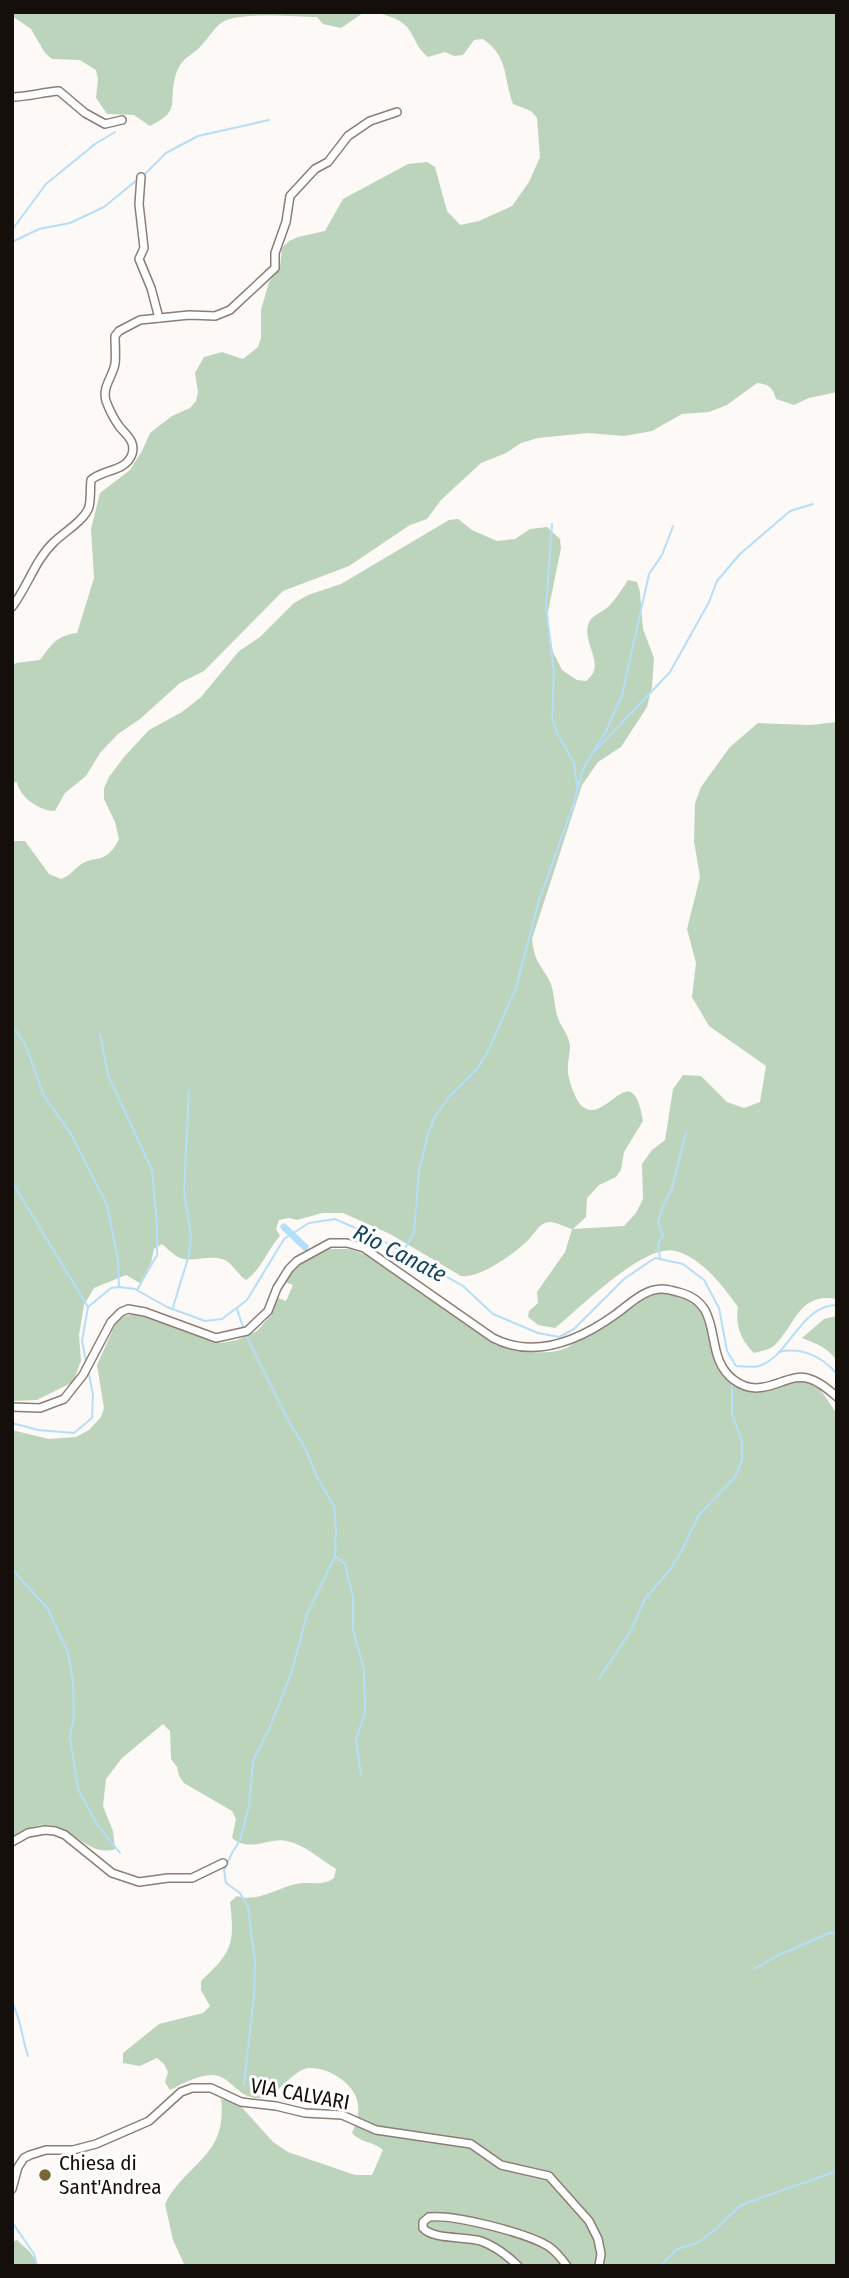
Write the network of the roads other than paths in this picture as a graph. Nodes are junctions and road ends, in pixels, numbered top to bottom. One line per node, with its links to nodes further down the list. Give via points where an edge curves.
1 (12, 97): 3 (street, via 59,91 105,124)
2 (397, 112): 5 (street, via 370,121 348,136 328,162 290,196 275,268 230,310 215,316)
3 (122, 120)
4 (141, 177): 5 (street, via 144,248 139,259)
5 (159, 318): 6 (street, via 140,320 115,336 115,362 105,397 129,435 132,453 127,463 91,480 89,508 52,544)
6 (12, 607)
7 (837, 1397): 8 (street, via 804,1377 759,1388 734,1381 720,1365 708,1315 688,1294 658,1289 638,1297 558,1346 504,1344 364,1248 338,1242 297,1261 277,1287 268,1311 247,1331 216,1338 128,1309 111,1322 70,1393 40,1408)
8 (12, 1407)
9 (12, 1842): 10 (street, via 28,1833 55,1831 112,1874 139,1882 192,1878)
10 (223, 1863)
11 (12, 2189): 14 (street, VIA CALVARI, via 24,2158 46,2150 92,2146 152,2119 181,2092 211,2088 241,2102 342,2115 376,2130 471,2144 501,2165 550,2176 589,2221 598,2239)
12 (518, 2266): 13 (street, via 479,2241 429,2234 423,2222 444,2217 515,2232 549,2246)
13 (567, 2266)
14 (599, 2266)

